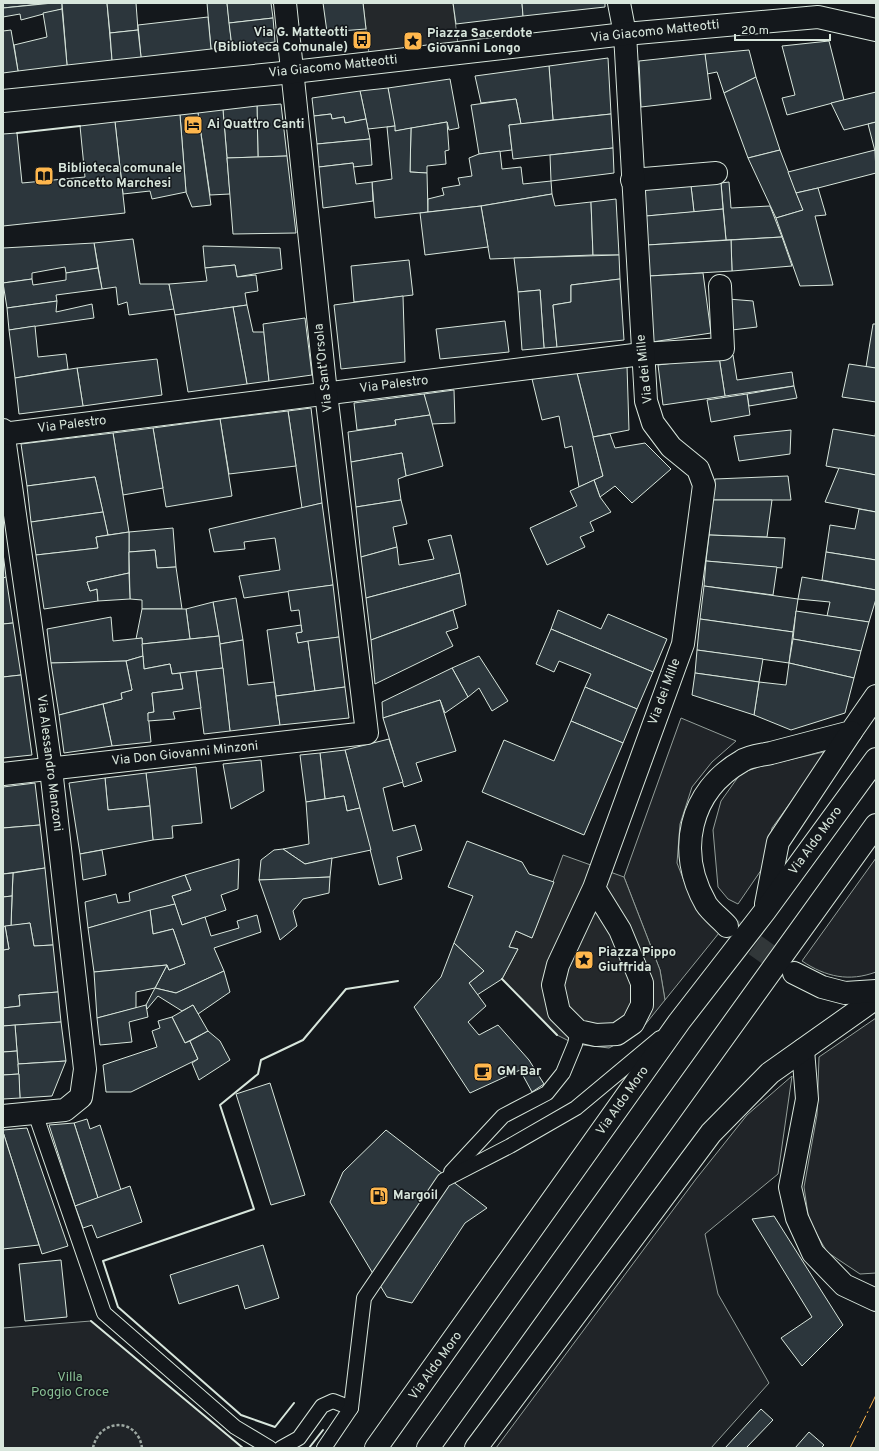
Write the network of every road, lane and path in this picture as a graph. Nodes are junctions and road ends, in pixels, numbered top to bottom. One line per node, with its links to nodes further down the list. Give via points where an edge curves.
1 (285, 3): 5 (street, Via Sant'Orsola)
2 (619, 3): 4 (street, Via dei Mille)
3 (876, 30): 4 (street, Via Giacomo Matteotti, via 818,17)
4 (625, 34): 5 (street, Via Giacomo Matteotti); 8 (street, Via dei Mille)
5 (293, 72): 6 (street, Via Giacomo Matteotti); 11 (street, Via Sant'Orsola)
6 (3, 101)
7 (716, 173): 8 (street)
8 (632, 180): 10 (street, Via dei Mille)
9 (720, 286): 10 (street, Via Palestro, via 723,349)
10 (642, 354): 11 (street, Via Palestro); 21 (street, Via dei Mille, via 646,401 653,423 671,447 698,469 704,486 683,644)
11 (326, 394): 13 (street, Via Palestro); 16 (street, Via Sant'Orsola)
12 (3, 430): 13 (street, Via Alessandro Manzoni)
13 (3, 434): 18 (street, Via Alessandro Manzoni)
14 (876, 696): 15 (street)
15 (851, 732): 22 (street, via 778,842); 23 (street, via 742,760 711,786 697,808 690,837 690,855 695,878 706,905)
16 (366, 733): 18 (street, Via Don Giovanni Minzoni)
17 (876, 759): 22 (street, Via Aldo Moro)
18 (51, 769): 19 (street, Via Don Giovanni Minzoni); 30 (street, Via Alessandro Manzoni, via 85,1069 81,1097 65,1110)
19 (3, 774)
20 (876, 825): 41 (street)
21 (598, 878): 28 (street, Via dei Mille, via 558,965 553,985 559,1012); 28 (street, via 642,983 642,1005 633,1023 617,1034 596,1035)
22 (765, 911): 27 (street, Via Aldo Moro)
23 (727, 926)
24 (794, 973): 25 (street, via 822,987 845,993)
25 (876, 991)
26 (876, 998): 29 (street)
27 (679, 1022): 32 (lane, via 576,1108); 40 (street, Via Aldo Moro)
28 (578, 1031): 32 (lane, via 563,1073 547,1093 503,1116)
29 (803, 1050): 33 (street, via 807,1099 790,1188 797,1218 813,1253 828,1269 844,1285); 42 (street, via 770,1073 712,1134)
30 (36, 1113): 31 (street); 37 (lane, via 104,1313 235,1427)
31 (3, 1116)
32 (444, 1180): 34 (lane, via 364,1298)
33 (876, 1300)
34 (351, 1408): 38 (lane, via 333,1401 322,1406 299,1438); 39 (lane)
35 (93, 1448): 36 (path, via 98,1435 104,1429 119,1425 134,1431 140,1438)
36 (142, 1448)
37 (270, 1448)
38 (281, 1448)
39 (324, 1448)
40 (376, 1448)
41 (428, 1448)
42 (476, 1448)

